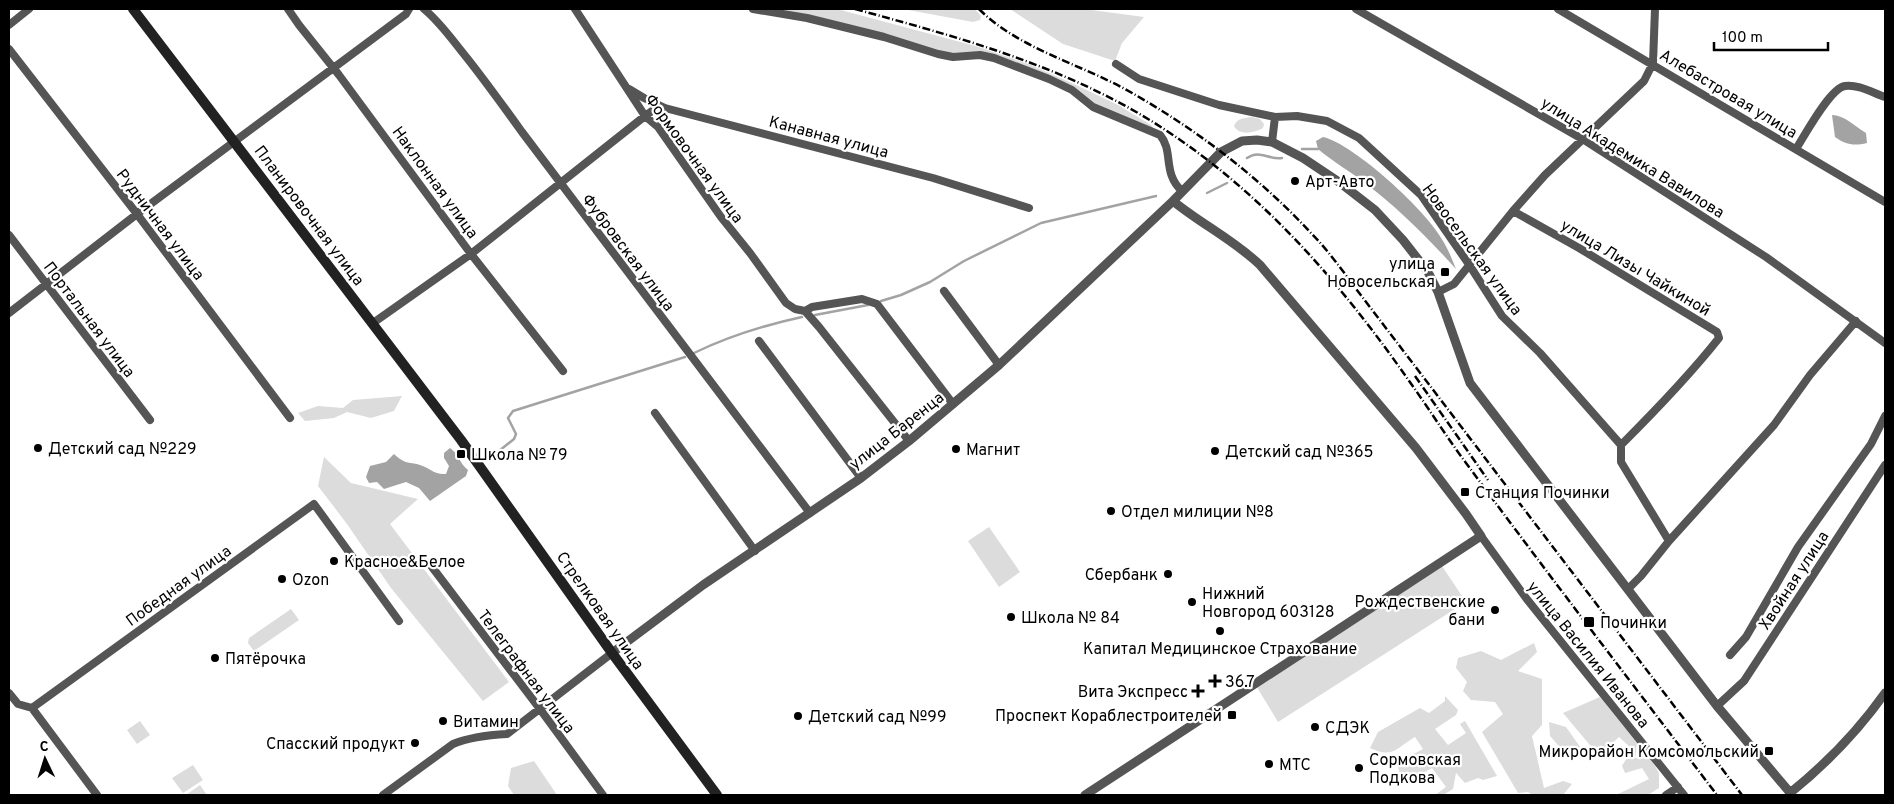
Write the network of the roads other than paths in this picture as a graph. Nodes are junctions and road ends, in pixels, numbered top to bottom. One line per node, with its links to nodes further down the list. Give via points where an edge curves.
1 (29, 9): 11 (street)
2 (133, 9): 22 (main road, Планировочная улица)
3 (288, 9): 15 (street, Наклонная улица)
4 (409, 9): 15 (street)
5 (424, 9): 25 (street, Фубровская улица, via 449,34)
6 (575, 9): 16 (street, Формовочная улица)
7 (753, 9): 26 (street, via 884,36 938,54 994,58 1049,79 1072,90 1093,107 1160,135 1165,141 1172,177)
8 (1356, 9): 21 (street, улица Академика Вавилова)
9 (1558, 9): 13 (street, Алебастровая улица)
10 (1656, 9): 13 (street)
11 (9, 25)
12 (9, 49): 31 (street, Рудничная улица)
13 (1653, 63): 21 (street, via 1644,81); 24 (street, Алебастровая улица)
14 (1116, 64): 20 (street, Новосельская улица, via 1139,79 1219,105)
15 (333, 68): 22 (street); 33 (street, Наклонная улица)
16 (625, 86): 18 (street, Канавная улица); 19 (street, Формовочная улица)
17 (1885, 97): 24 (street, via 1856,86 1843,86 1831,94)
18 (665, 108): 19 (street, via 652,110); 29 (street, Канавная улица, via 923,175)
19 (645, 116): 25 (street); 38 (street, Формовочная улица, via 658,127 786,302)
20 (1275, 117): 23 (street); 34 (street, Новосельская улица, via 1296,116 1327,121 1359,138 1421,195)
21 (1584, 140): 30 (street, via 1545,175); 40 (street, улица Академика Вавилова, via 1766,257)
22 (236, 142): 31 (street); 41 (main road, Планировочная улица)
23 (1272, 142): 26 (street, улица Баренца, via 1242,141 1231,146 1215,157); 37 (street, via 1303,158 1375,210 1428,272)
24 (1796, 149): 28 (street, Алебастровая улица)
25 (561, 183): 33 (street); 56 (street, Фубровская улица)
26 (1182, 192): 27 (street, улица Баренца)
27 (1173, 201): 44 (street, улица Баренца); 57 (street, via 1252,257 1267,272 1416,448)
28 (1885, 202)
29 (1029, 208)
30 (1513, 211): 34 (street); 53 (street, улица Лизы Чайкиной, via 1716,332 1719,338 1664,402)
31 (137, 214): 35 (street); 49 (street, Рудничная улица)
32 (9, 235): 35 (street, Портальная улица)
33 (471, 254): 41 (street); 45 (street, Наклонная улица)
34 (1470, 266): 37 (street, via 1454,284); 53 (street, Новосельская улица, via 1502,316 1540,353)
35 (47, 284): 39 (street); 50 (street, Портальная улица)
36 (944, 291): 44 (street)
37 (1438, 292): 61 (street, via 1470,383)
38 (805, 311): 46 (street, via 862,299 877,304); 52 (street, Формовочная улица)
39 (9, 313)
40 (1856, 321): 43 (street, улица Академика Вавилова); 58 (street, via 1774,425)
41 (373, 323): 51 (main road, Планировочная улица)
42 (759, 341): 55 (street)
43 (1885, 343)
44 (999, 365): 46 (street, улица Баренца)
45 (563, 371)
46 (953, 404): 52 (street, улица Баренца)
47 (655, 413): 59 (street)
48 (1885, 416): 64 (street, Хвойная улица, via 1871,444 1798,547 1746,637)
49 (290, 418)
50 (150, 420)
51 (461, 440): 63 (main road, Стрелковая улица)
52 (909, 441): 55 (street, улица Баренца)
53 (1621, 445): 58 (street, Новосельская улица, via 1622,462)
54 (1885, 465): 67 (street, Хвойная улица, via 1744,681)
55 (861, 478): 56 (street, улица Баренца)
56 (810, 513): 59 (street, улица Баренца)
57 (1481, 536): 70 (street, улица Василия Иванова, via 1526,598); 76 (street)
58 (1669, 541): 61 (street)
59 (755, 551): 63 (street, улица Баренца, via 703,585)
60 (428, 563): 69 (street, Телеграфная улица)
61 (1628, 589): 67 (street)
62 (399, 621): 68 (street, Победная улица, via 314,504)
63 (612, 653): 69 (street); 75 (main road, Стрелковая улица)
64 (1730, 654)
65 (9, 693): 68 (street, via 18,704)
66 (1885, 693): 71 (street, via 1858,729)
67 (1718, 706): 71 (street)
68 (32, 708): 72 (street)
69 (540, 709): 73 (street, via 506,734 487,735 453,744); 74 (street, Телеграфная улица)
70 (1678, 788): 77 (street); 78 (street, улица Василия Иванова)
71 (1791, 794)
72 (97, 795)
73 (383, 795)
74 (603, 795)
75 (717, 795)
76 (1085, 795)
77 (1666, 795)
78 (1684, 795)

